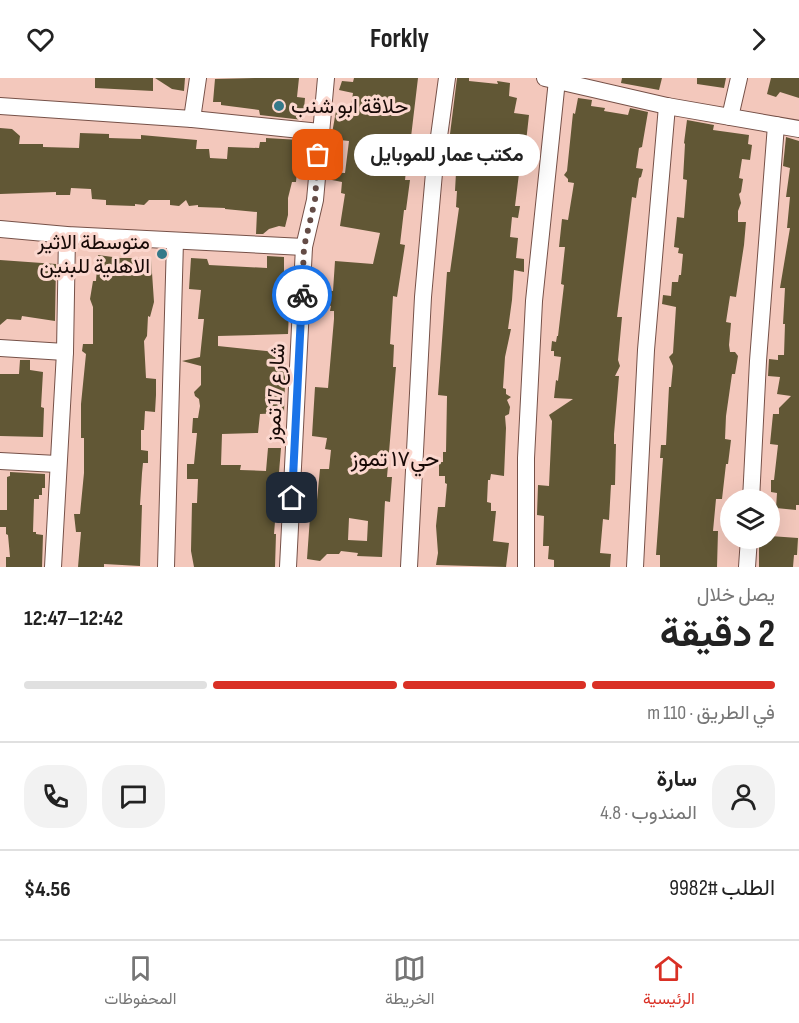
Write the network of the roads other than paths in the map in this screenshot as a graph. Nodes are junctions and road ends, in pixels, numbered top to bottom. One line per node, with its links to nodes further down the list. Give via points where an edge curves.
1 (198, 78): 9 (street)
2 (326, 78): 12 (street, شارع 17 تموز)
3 (447, 78): 26 (street, via 423,297)
4 (739, 78): 8 (street)
5 (551, 79): 7 (street); 27 (street, via 534,301 526,458)
6 (0, 106): 9 (street)
7 (667, 106): 8 (street); 28 (street, via 647,338)
8 (730, 117): 10 (street)
9 (192, 119): 12 (street)
10 (776, 125): 11 (street); 21 (street)
11 (799, 129)
12 (320, 132): 16 (street, شارع 17 تموز, via 315,200)
13 (0, 229): 14 (street)
14 (67, 235): 15 (street); 18 (street)
15 (175, 242): 16 (street); 24 (street)
16 (304, 247): 25 (street, شارع 17 تموز)
17 (0, 348): 18 (street)
18 (65, 352): 20 (street)
19 (0, 461): 20 (street)
20 (57, 464): 23 (street)
21 (752, 489)
22 (748, 549): 29 (street)
23 (53, 567)
24 (166, 567)
25 (288, 567)
26 (409, 567)
27 (526, 567)
28 (635, 567)
29 (747, 567)

